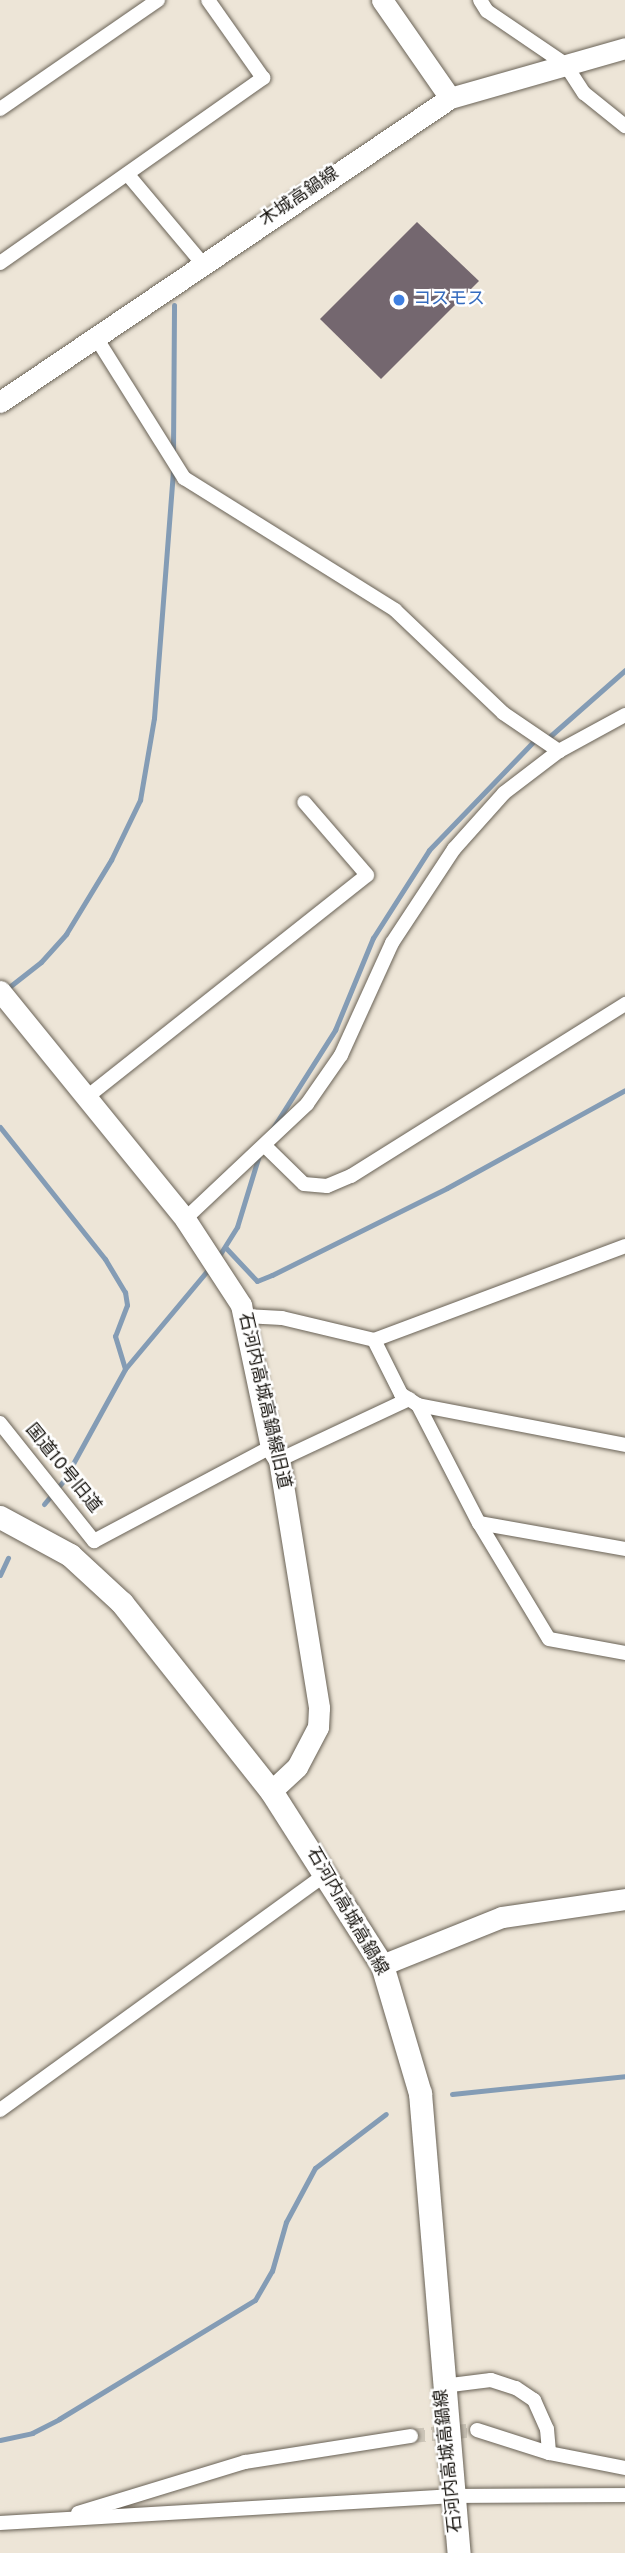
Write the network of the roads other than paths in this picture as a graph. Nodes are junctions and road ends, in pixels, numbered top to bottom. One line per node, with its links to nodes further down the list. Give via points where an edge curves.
1 (158, 0): 8 (street)
2 (208, 0): 10 (street, via 263,78)
3 (382, 0): 7 (street)
4 (480, 0): 6 (street, via 487,11)
5 (625, 48): 6 (street, 木城高鍋線)
6 (565, 64): 7 (street, 木城高鍋線); 9 (street, via 584,93)
7 (450, 98): 12 (street, 木城高鍋線)
8 (0, 109)
9 (625, 126)
10 (129, 176): 11 (street); 12 (street)
11 (0, 263)
12 (202, 263): 13 (street, 木城高鍋線)
13 (95, 336): 14 (street, 木城高鍋線); 16 (street, via 184,478 395,610 503,713)
14 (0, 402)
15 (625, 715): 16 (street)
16 (559, 751): 21 (street, via 504,793 454,849 392,943 341,1055 307,1104)
17 (304, 802): 20 (street, via 368,875)
18 (0, 991): 20 (street, 石河内高城高鍋線旧道)
19 (625, 1004): 21 (street, via 351,1176 327,1186 304,1184)
20 (87, 1097): 22 (street, 石河内高城高鍋線旧道)
21 (265, 1146): 22 (street)
22 (185, 1219): 24 (street, 石河内高城高鍋線旧道)
23 (625, 1246): 25 (street)
24 (245, 1316): 25 (street, via 282,1318); 29 (street, 石河内高城高鍋線旧道)
25 (374, 1340): 26 (street, via 383,1364)
26 (413, 1402): 28 (street); 29 (street); 31 (street)
27 (0, 1423): 29 (street, 国道10号旧道, via 66,1500 94,1541)
28 (625, 1445)
29 (275, 1453): 34 (street, 石河内高城高鍋線旧道, via 319,1708 318,1727 297,1767)
30 (0, 1517): 34 (main road, 石河内高城高鍋線, via 70,1555 121,1603)
31 (479, 1523): 32 (street); 33 (street, via 549,1639)
32 (625, 1549)
33 (625, 1653)
34 (271, 1791): 35 (main road, 石河内高城高鍋線)
35 (327, 1873): 37 (main road, 石河内高城高鍋線); 38 (street)
36 (625, 1899): 37 (street, via 502,1917)
37 (382, 1965): 39 (main road, 石河内高城高鍋線, via 420,2093)
38 (0, 2110)
39 (443, 2386): 42 (street, via 491,2380 516,2388 534,2400 547,2429); 45 (main road, 石河内高城高鍋線)
40 (477, 2430): 42 (street)
41 (411, 2436): 46 (street, via 245,2462)
42 (550, 2453): 43 (street)
43 (625, 2468)
44 (625, 2495): 45 (street)
45 (455, 2506): 46 (street); 48 (main road, 石河内高城高鍋線)
46 (60, 2519): 47 (street)
47 (0, 2523)
48 (459, 2553)

